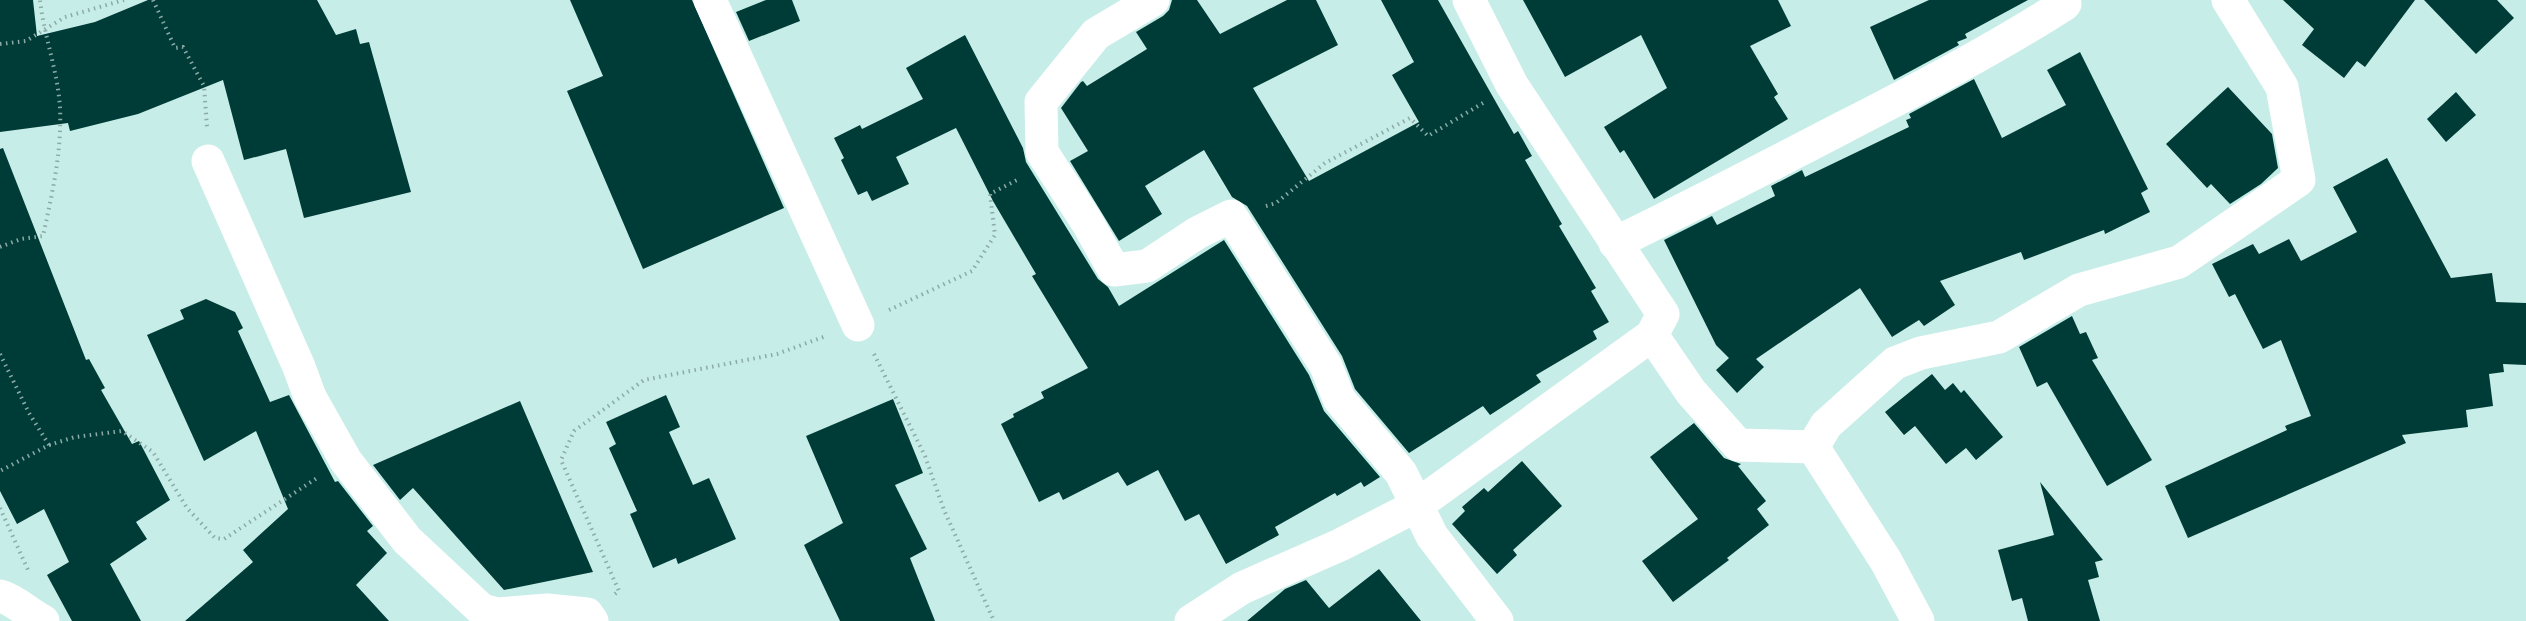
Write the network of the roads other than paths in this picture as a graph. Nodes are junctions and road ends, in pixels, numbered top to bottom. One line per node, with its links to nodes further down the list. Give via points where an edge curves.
1 (710, 0): 8 (street)
2 (1153, 0): 11 (street, via 1096,34 1041,102 1042,152 1114,270 1147,266 1230,216 1326,366 1339,399 1401,473)
3 (1469, 0): 7 (street, via 1512,85)
4 (2064, 0): 7 (street, via 2065,4 1955,70)
5 (2228, 0): 10 (street, via 2282,87 2299,180 2179,262 2079,290 1999,337 1922,352 1895,363 1826,425)
6 (208, 161): 13 (street, via 310,397 346,461 406,540 482,610 497,614 548,610)
7 (1615, 243): 9 (street, via 1663,314)
8 (858, 325)
9 (1652, 335): 10 (street, via 1691,392 1738,445); 11 (street)
10 (1813, 447): 17 (street, via 1886,561)
11 (1416, 506): 15 (street, via 1242,588); 16 (street, via 1432,536)
12 (0, 596): 14 (street)
13 (590, 617)
14 (44, 621)
15 (1191, 621)
16 (1497, 621)
17 (1918, 621)

